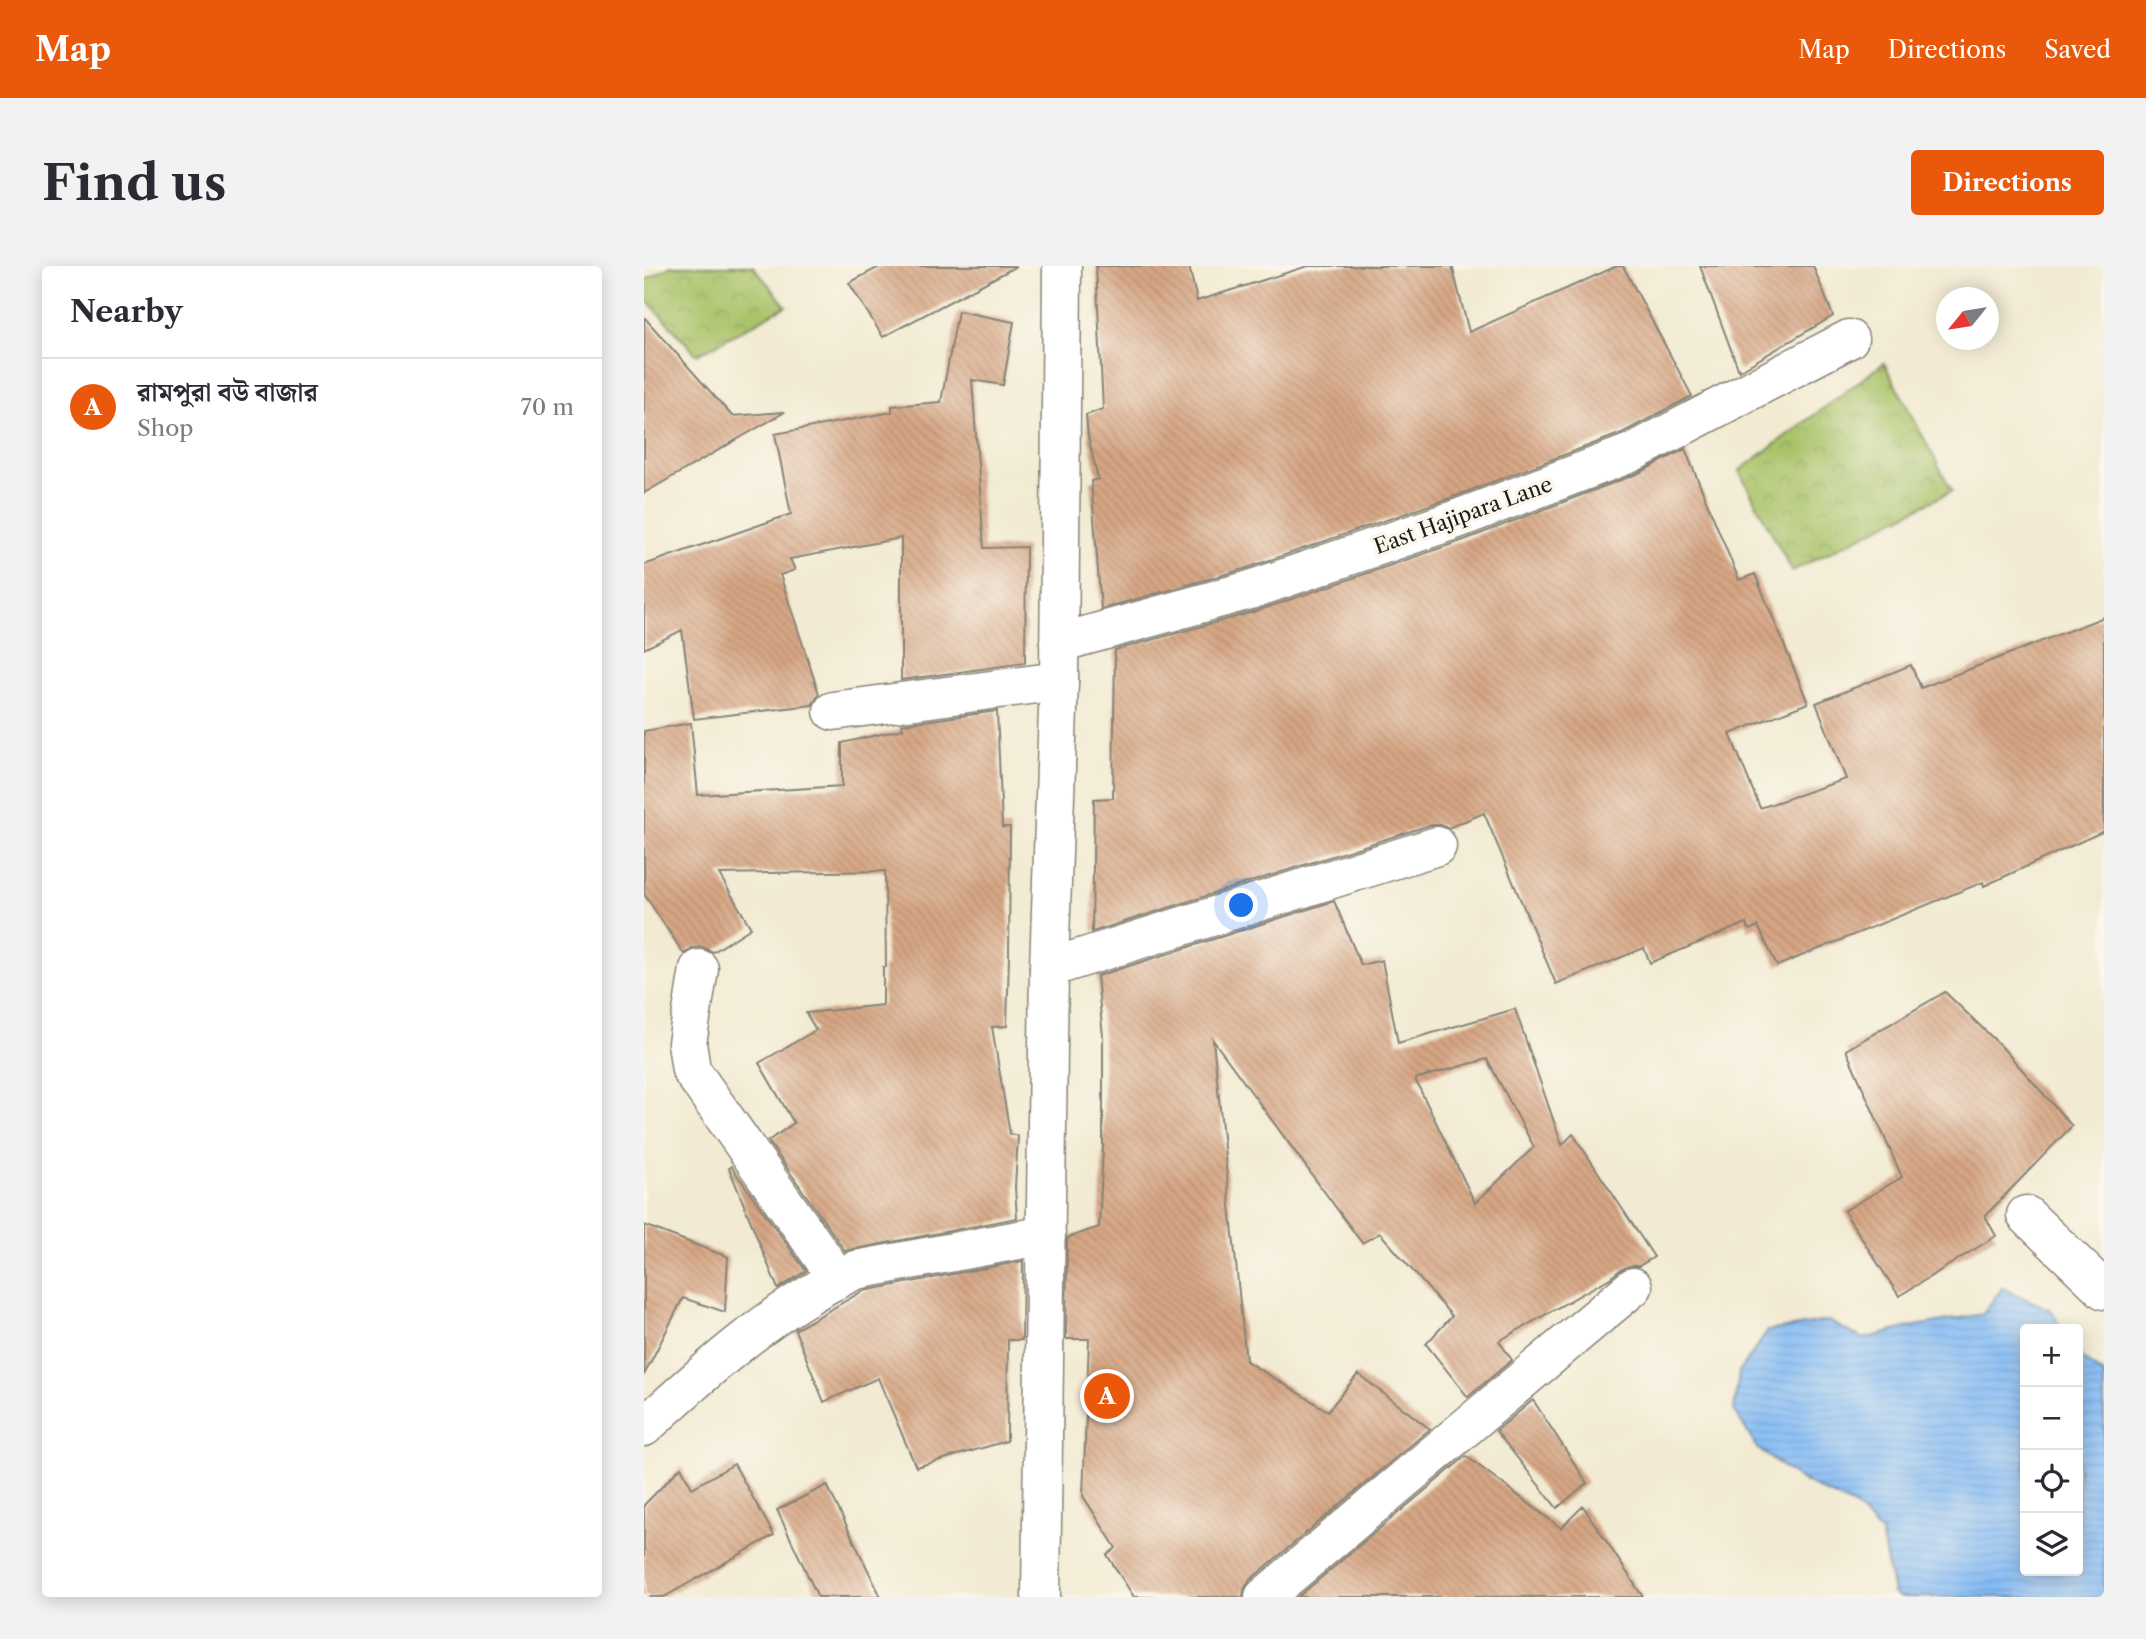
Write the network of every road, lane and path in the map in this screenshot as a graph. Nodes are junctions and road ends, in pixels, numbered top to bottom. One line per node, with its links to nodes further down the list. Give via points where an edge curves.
1 (1062, 266): 3 (street)
2 (1849, 339): 3 (street, East Hajipara Lane, via 1631,453 1250,590)
3 (1059, 643): 4 (street)
4 (1059, 681): 5 (street); 7 (street)
5 (833, 710)
6 (1437, 846): 7 (street)
7 (1049, 968): 10 (street)
8 (699, 969): 11 (street, via 687,1043 691,1070)
9 (2026, 1215): 13 (street)
10 (1046, 1236): 11 (street, via 856,1270); 15 (street)
11 (838, 1279): 14 (street, via 784,1311)
12 (1633, 1287): 16 (street)
13 (2104, 1290)
14 (644, 1427)
15 (1041, 1597)
16 (1265, 1597)

